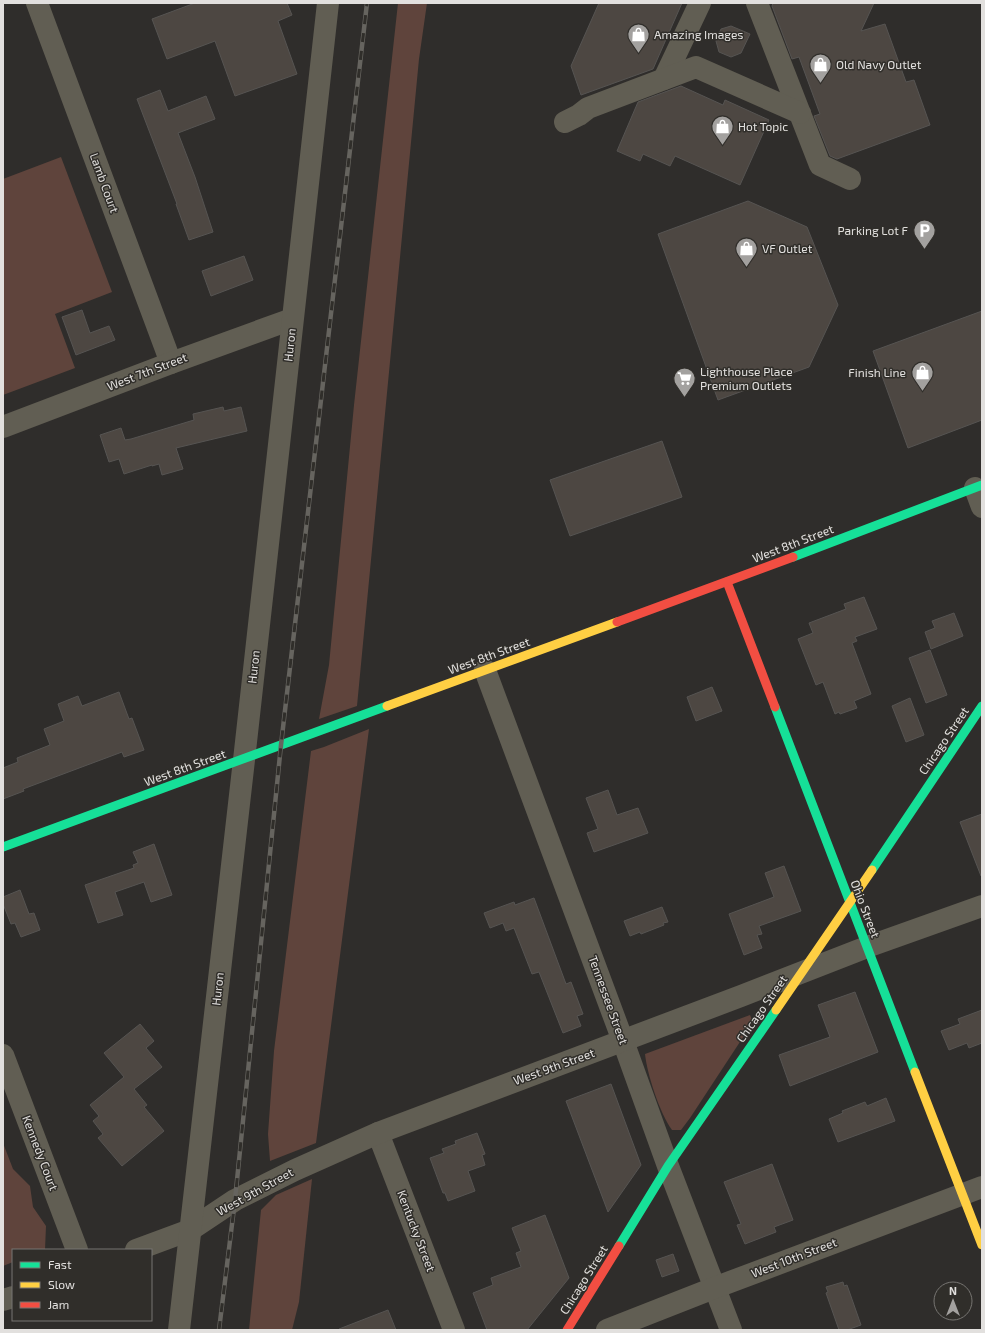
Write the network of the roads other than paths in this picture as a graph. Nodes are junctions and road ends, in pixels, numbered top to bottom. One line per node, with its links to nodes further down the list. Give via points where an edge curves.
1 (37, 3): 10 (street, Lamb Court)
2 (328, 3): 9 (street, Huron)
3 (700, 3): 5 (street)
4 (757, 3): 6 (street)
5 (664, 78): 6 (street, via 696,67); 7 (street, via 588,108)
6 (800, 113): 8 (street, via 820,164)
7 (565, 122)
8 (850, 179)
9 (292, 319): 10 (street, West 7th Street); 16 (street, Huron)
10 (171, 363): 11 (street, West 7th Street)
11 (3, 427)
12 (980, 494): 13 (street, West 8th Street)
13 (727, 582): 14 (street, West 8th Street); 18 (street, Ohio Street)
14 (485, 670): 16 (street, West 8th Street); 22 (street, Tennessee Street)
15 (982, 706): 18 (street, Chicago Street)
16 (244, 760): 17 (street, West 8th Street); 27 (street, Huron)
17 (3, 847)
18 (849, 903): 20 (street, Ohio Street); 21 (street, Chicago Street)
19 (982, 906): 20 (street, West 9th Street)
20 (867, 947): 21 (street, West 9th Street); 26 (street, Ohio Street)
21 (801, 974): 22 (street, West 9th Street); 25 (street, Chicago Street)
22 (623, 1041): 24 (street, West 9th Street); 25 (street, Tennessee Street)
23 (3, 1055): 29 (street, Kennedy Court)
24 (378, 1133): 27 (street, West 9th Street, via 235,1200); 33 (street, Kentucky Street)
25 (668, 1166): 31 (street, Tennessee Street); 34 (street, Chicago Street)
26 (972, 1191): 28 (street, Ohio Street); 31 (street, West 10th Street)
27 (190, 1230): 30 (street, West 9th Street); 32 (street, Huron)
28 (982, 1245)
29 (77, 1249)
30 (139, 1249)
31 (714, 1288): 35 (street, West 10th Street); 36 (street, Tennessee Street)
32 (179, 1330)
33 (454, 1330)
34 (567, 1330)
35 (607, 1330)
36 (731, 1330)

